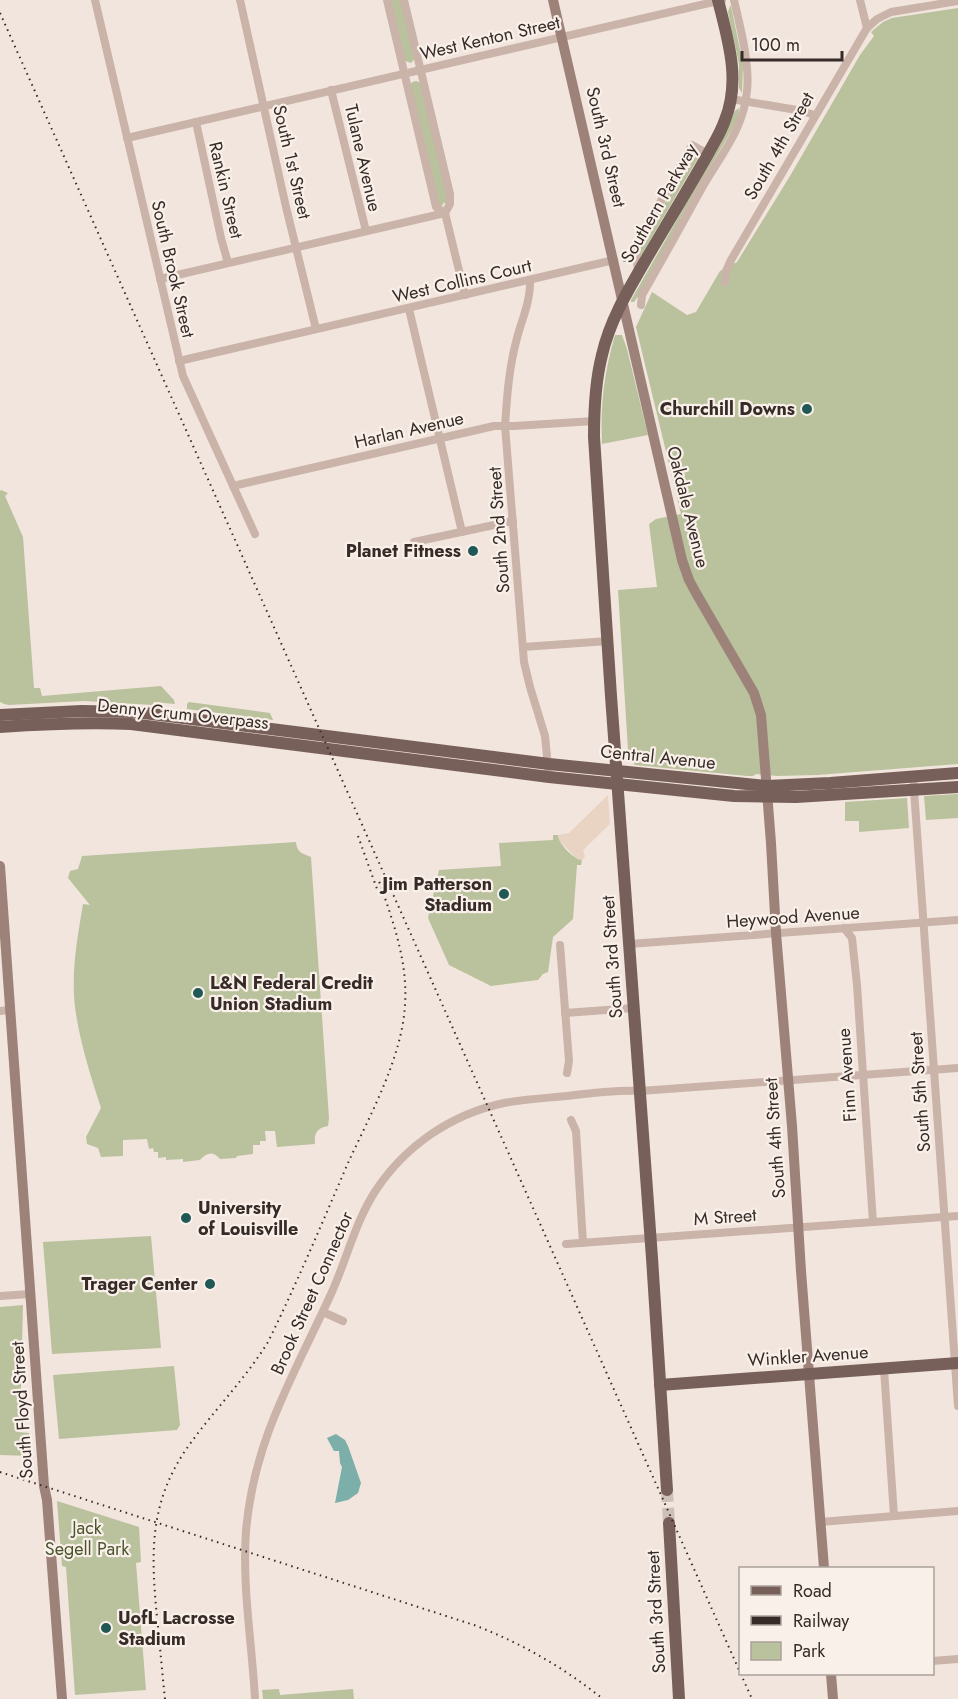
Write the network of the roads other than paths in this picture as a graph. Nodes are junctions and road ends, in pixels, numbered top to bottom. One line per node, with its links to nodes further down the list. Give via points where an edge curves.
1 (95, 0): 20 (street, South Brook Street)
2 (240, 0): 17 (street, South 1st Street)
3 (387, 0): 13 (street)
4 (405, 0): 12 (street)
5 (553, 0): 11 (main road, South 3rd Street)
6 (720, 0): 11 (street, West Kenton Street); 15 (main road, Southern Parkway, via 733,67)
7 (734, 0): 16 (street, via 744,49)
8 (860, 0): 10 (street)
9 (958, 1): 10 (street, via 891,12)
10 (867, 28): 18 (street, South 4th Street)
11 (562, 37): 12 (street, West Kenton Street); 25 (main road, South 3rd Street)
12 (420, 69): 13 (street, West Kenton Street); 22 (street, via 450,194)
13 (404, 73): 14 (street, West Kenton Street); 22 (street, via 436,207)
14 (331, 90): 17 (street, West Kenton Street); 23 (street, Tulane Avenue)
15 (731, 99): 16 (street); 21 (main road, Southern Parkway)
16 (746, 101): 18 (street); 33 (street, via 736,132 642,295)
17 (264, 106): 19 (street, West Kenton Street); 24 (street, South 1st Street)
18 (815, 115): 30 (street, South 4th Street, via 731,260)
19 (196, 122): 20 (street, West Kenton Street); 26 (street, Rankin Street)
20 (127, 138): 28 (street, South Brook Street)
21 (708, 153): 27 (main road, Southern Parkway); 27 (street, via 692,145 635,248)
22 (445, 213): 23 (street); 31 (street)
23 (366, 231): 24 (street)
24 (296, 248): 26 (street); 35 (street, South 1st Street)
25 (614, 260): 29 (street, West Collins Court); 32 (main road, South 3rd Street)
26 (228, 263): 28 (street)
27 (639, 272): 32 (main road, Southern Parkway)
28 (160, 279): 36 (street, South Brook Street)
29 (530, 280): 31 (street, West Collins Court); 38 (street, South 2nd Street, via 530,294 511,362)
30 (725, 282)
31 (465, 295): 34 (street, West Collins Court)
32 (623, 302): 37 (main road, Southern Parkway, via 602,354); 47 (main road, Oakdale Avenue, via 682,560 689,580)
33 (640, 305)
34 (409, 309): 35 (street, West Collins Court); 39 (street)
35 (316, 329): 36 (street, West Collins Court)
36 (179, 361): 40 (street, South Brook Street)
37 (594, 421): 38 (street, Harlan Avenue); 45 (main road, South 3rd Street)
38 (505, 426): 39 (street, Harlan Avenue); 41 (street, South 2nd Street)
39 (439, 439): 40 (street, Harlan Avenue); 42 (street)
40 (233, 486): 43 (street, South Brook Street)
41 (513, 521): 42 (street); 46 (street, South 2nd Street)
42 (462, 532): 44 (street)
43 (255, 534)
44 (414, 542)
45 (608, 641): 46 (street); 53 (main road, South 3rd Street)
46 (523, 646): 52 (street, South 2nd Street)
47 (760, 706): 60 (main road, South 4th Street)
48 (0, 715): 50 (main road, Denny Crum Overpass, via 136,712)
49 (0, 727): 51 (main road, Denny Crum Overpass, via 131,724)
50 (355, 740): 52 (main road, Central Avenue)
51 (362, 754): 56 (main road, Central Avenue)
52 (549, 764): 53 (main road, Central Avenue); 56 (street, South 2nd Street)
53 (616, 771): 57 (main road, South 3rd Street); 60 (main road, Central Avenue)
54 (958, 773): 55 (main road, Central Avenue)
55 (913, 776): 59 (street, South 5th Street); 60 (main road, Central Avenue)
56 (549, 777): 57 (main road, Central Avenue)
57 (618, 784): 60 (main road, Central Avenue); 66 (main road, South 3rd Street)
58 (958, 787): 59 (main road, Central Avenue)
59 (914, 790): 60 (main road, Central Avenue, via 827,796); 63 (street, South 5th Street)
60 (767, 792): 65 (main road, South 4th Street)
61 (0, 866): 69 (main road, South Floyd Street)
62 (958, 920): 63 (street, Heywood Avenue)
63 (923, 923): 64 (street, Heywood Avenue); 72 (street, South 5th Street)
64 (844, 928): 65 (street, Heywood Avenue); 74 (street, Finn Avenue, via 852,938)
65 (776, 933): 66 (street, Heywood Avenue); 75 (main road, South 4th Street)
66 (629, 944): 68 (main road, South 3rd Street)
67 (560, 945): 70 (street)
68 (634, 1008): 70 (street); 76 (main road, South 3rd Street)
69 (5, 1011): 85 (main road, South Floyd Street)
70 (565, 1012): 73 (street)
71 (958, 1068): 72 (street, Brook Street Connector)
72 (934, 1070): 74 (street, Brook Street Connector); 79 (street, South 5th Street)
73 (567, 1073)
74 (862, 1076): 75 (street, Brook Street Connector); 80 (street, Finn Avenue)
75 (787, 1080): 76 (street, Brook Street Connector); 81 (main road, South 4th Street)
76 (640, 1091): 82 (main road, South 3rd Street); 87 (street, Brook Street Connector, via 506,1103 442,1127 394,1167 376,1191)
77 (571, 1120): 83 (street, via 576,1131)
78 (958, 1216): 79 (street, M Street)
79 (944, 1217): 80 (street, M Street); 88 (street, South 5th Street)
80 (873, 1222): 81 (street, M Street)
81 (798, 1227): 82 (street, M Street); 92 (main road, South 4th Street)
82 (651, 1238): 83 (street, M Street); 93 (main road, South 3rd Street)
83 (583, 1243): 84 (street, M Street)
84 (566, 1244)
85 (30, 1294): 86 (street); 104 (main road, South Floyd Street)
86 (0, 1296)
87 (323, 1312): 89 (street); 105 (street, Brook Street Connector, via 273,1418 248,1513 245,1572)
88 (955, 1314): 90 (street, South 5th Street)
89 (343, 1321)
90 (957, 1363): 91 (main road, Winkler Avenue); 94 (street, South 5th Street)
91 (884, 1369): 92 (main road, Winkler Avenue); 97 (street)
92 (809, 1375): 93 (main road, Winkler Avenue); 98 (main road, South 4th Street)
93 (660, 1385): 95 (main road, South 3rd Street)
94 (958, 1406)
95 (667, 1491)
96 (958, 1512): 97 (street)
97 (894, 1516): 98 (street)
98 (820, 1522): 100 (main road, South 4th Street)
99 (669, 1523): 106 (main road, South 3rd Street)
100 (824, 1567)
101 (958, 1659): 102 (street)
102 (934, 1661)
103 (831, 1675): 107 (main road)
104 (62, 1699)
105 (255, 1699)
106 (679, 1699)
107 (833, 1699)

